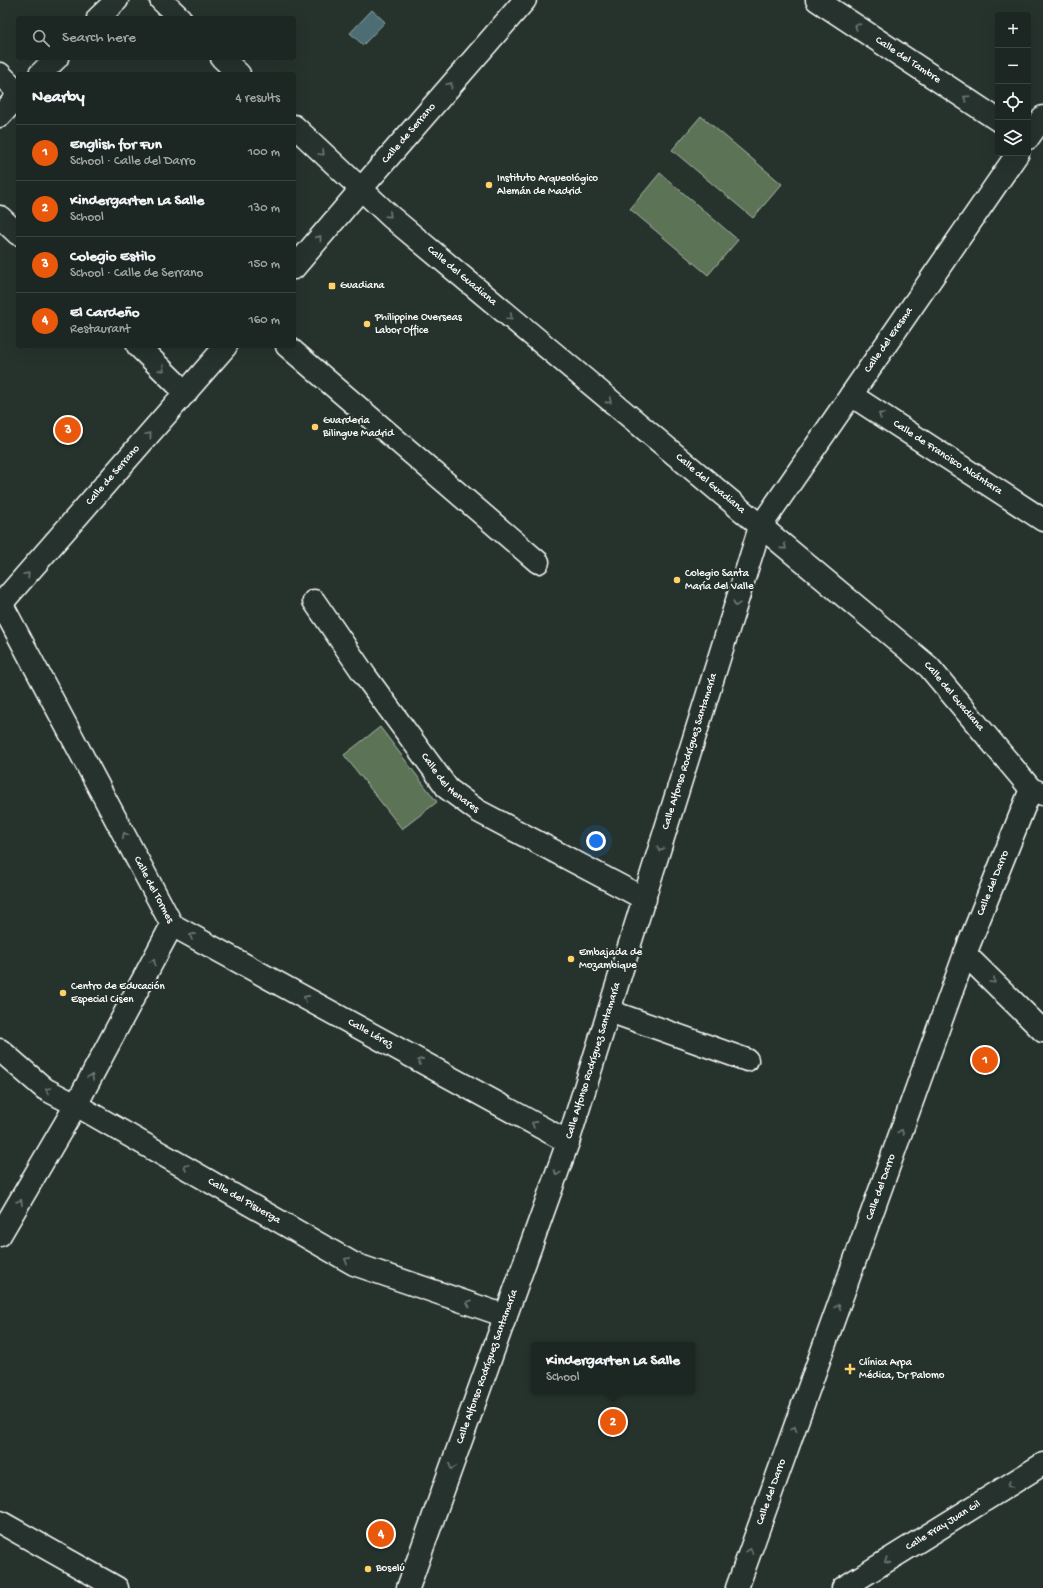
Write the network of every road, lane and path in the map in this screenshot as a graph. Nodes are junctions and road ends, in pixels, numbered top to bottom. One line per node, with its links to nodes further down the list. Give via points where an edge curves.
1 (117, 0): 5 (street)
2 (161, 0): 6 (street)
3 (524, 0): 22 (street, Calle de Serrano, one-way to 3)
4 (817, 0): 16 (street, Calle del Tambre, one-way to 4)
5 (100, 16)
6 (178, 16)
7 (55, 60): 9 (street)
8 (224, 60): 10 (street)
9 (42, 72)
10 (237, 72)
11 (0, 74): 12 (street)
12 (16, 90)
13 (16, 98): 14 (street)
14 (0, 116)
15 (1043, 117): 18 (street)
16 (995, 118)
17 (296, 128): 22 (street, Calle del Guadiana, one-way to 22)
18 (1031, 135)
19 (1031, 141): 20 (street)
20 (1043, 149)
21 (1016, 156): 30 (street, Calle del Eresma)
22 (360, 189): 25 (street, Calle de Serrano, one-way to 22); 32 (street, Calle del Guadiana, one-way to 32)
23 (0, 217): 24 (street)
24 (16, 232)
25 (296, 266)
26 (140, 348): 29 (street, one-way to 29)
27 (224, 348): 29 (street, Calle de Serrano)
28 (289, 348): 33 (street)
29 (186, 393): 35 (street, Calle de Serrano, one-way to 29)
30 (851, 395): 31 (street, Calle de Francisco Alcántara, one-way to 30); 32 (street, Calle del Eresma)
31 (1043, 520)
32 (760, 527): 36 (street, Calle del Guadiana, one-way to 36, via 929,667); 37 (street, Calle Alfonso Rodríguez Santamaría, one-way to 37)
33 (538, 562)
34 (314, 601): 37 (street, Calle del Henares, via 448,788 478,811)
35 (0, 604): 38 (street, Calle del Tormes, one-way to 35, via 21,638)
36 (1037, 792): 39 (street, Calle del Darro)
37 (645, 899): 40 (street, Calle Alfonso Rodríguez Santamaría)
38 (172, 925): 44 (street, Calle del Tormes, one-way to 38); 45 (street, Calle Lérez, one-way to 38)
39 (965, 954): 41 (street, one-way to 41); 52 (street, Calle del Darro, one-way to 39)
40 (610, 1011): 43 (street); 45 (street, Calle Alfonso Rodríguez Santamaría)
41 (1043, 1031)
42 (0, 1050): 44 (street, Calle del Pisuerga, one-way to 42, via 45,1089)
43 (747, 1060)
44 (76, 1105): 46 (street, Calle del Tormes, one-way to 44); 47 (street, Calle del Pisuerga, one-way to 44, via 354,1264)
45 (568, 1142): 47 (street, Calle Alfonso Rodríguez Santamaría, one-way to 47)
46 (0, 1235)
47 (506, 1316): 51 (street, Calle Alfonso Rodríguez Santamaría, one-way to 51)
48 (1043, 1464): 53 (street, Calle Fray Juan Gil, one-way to 53)
49 (0, 1522): 50 (street)
50 (117, 1588)
51 (408, 1588)
52 (737, 1588)
53 (843, 1588)

